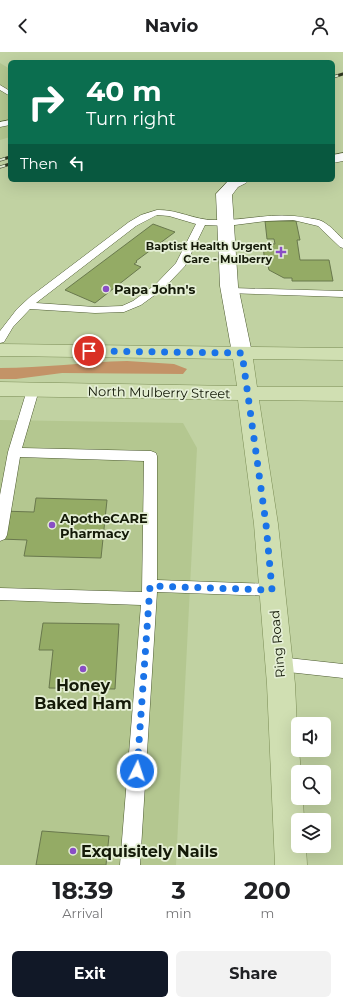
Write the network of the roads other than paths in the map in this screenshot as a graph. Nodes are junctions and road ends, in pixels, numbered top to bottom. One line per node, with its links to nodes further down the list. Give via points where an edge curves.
1 (237, 182): 3 (street, via 224,194)
2 (201, 222): 3 (lane); 7 (lane, via 164,212 152,214 130,226); 7 (lane, via 181,264 159,287 137,303 124,309 95,310)
3 (225, 222): 4 (lane, via 267,217 298,217 320,223); 5 (street)
4 (343, 245)
5 (231, 291): 6 (lane); 10 (street)
6 (343, 294)
7 (27, 306): 8 (lane, via 8,325)
8 (0, 339)
9 (0, 350): 10 (main road)
10 (242, 353): 11 (main road); 14 (main road, Ring Road)
11 (343, 354)
12 (0, 389): 13 (main road, North Mulberry Street)
13 (33, 390): 14 (main road, North Mulberry Street); 16 (lane)
14 (248, 394): 15 (main road, North Mulberry Street); 18 (main road, Ring Road, via 266,524)
15 (343, 394)
16 (14, 452): 17 (lane); 19 (lane, via 151,456)
17 (0, 535)
18 (272, 590): 19 (lane); 21 (main road, Ring Road)
19 (150, 592): 20 (lane); 23 (lane)
20 (0, 594)
21 (279, 664): 22 (lane); 24 (main road, Ring Road)
22 (343, 671)
23 (130, 865)
24 (291, 865)

